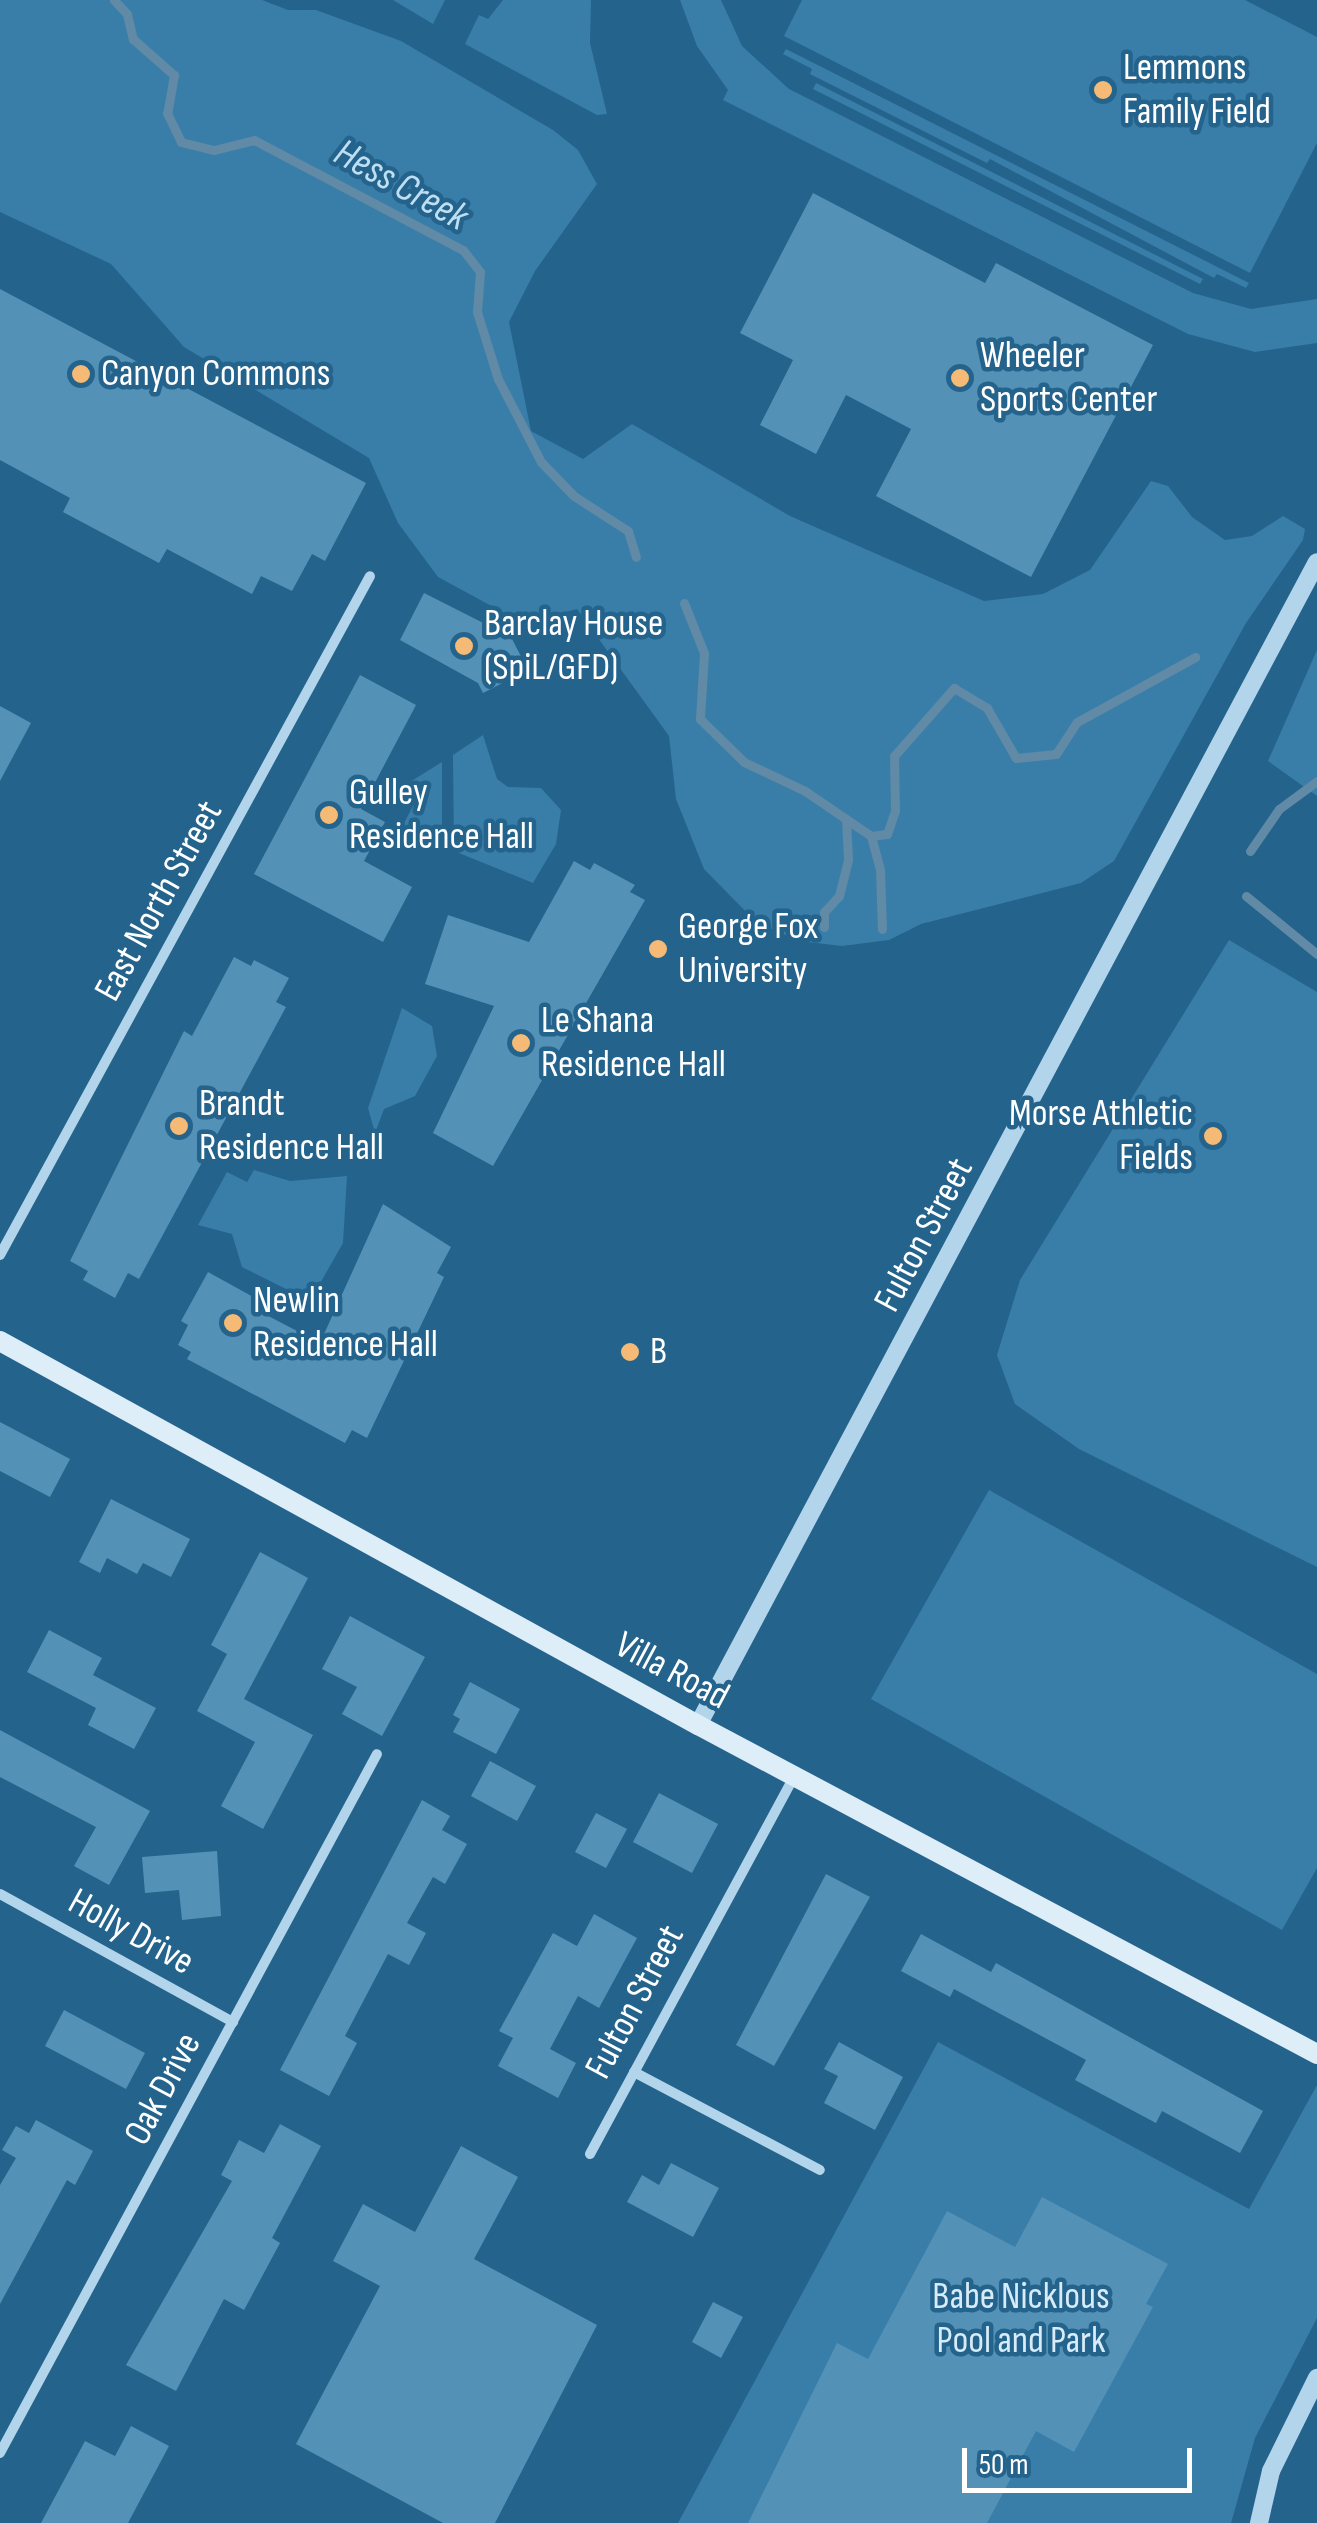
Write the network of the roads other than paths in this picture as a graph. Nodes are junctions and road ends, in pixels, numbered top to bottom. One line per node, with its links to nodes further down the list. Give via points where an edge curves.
1 (1317, 562): 5 (street, Fulton Street)
2 (370, 576): 3 (street, East North Street)
3 (0, 1255)
4 (0, 1341): 5 (main road, Villa Road)
5 (698, 1726): 7 (main road, Villa Road)
6 (377, 1754): 9 (street, Oak Drive)
7 (794, 1776): 10 (main road, Villa Road); 11 (street, Fulton Street)
8 (0, 1894): 9 (street, Holly Drive)
9 (233, 2022): 15 (street, Oak Drive)
10 (1317, 2054)
11 (634, 2072): 12 (street, Fulton Street); 13 (street)
12 (590, 2154)
13 (820, 2170)
14 (1317, 2378): 16 (street, via 1271,2471)
15 (0, 2453)
16 (1259, 2523)

